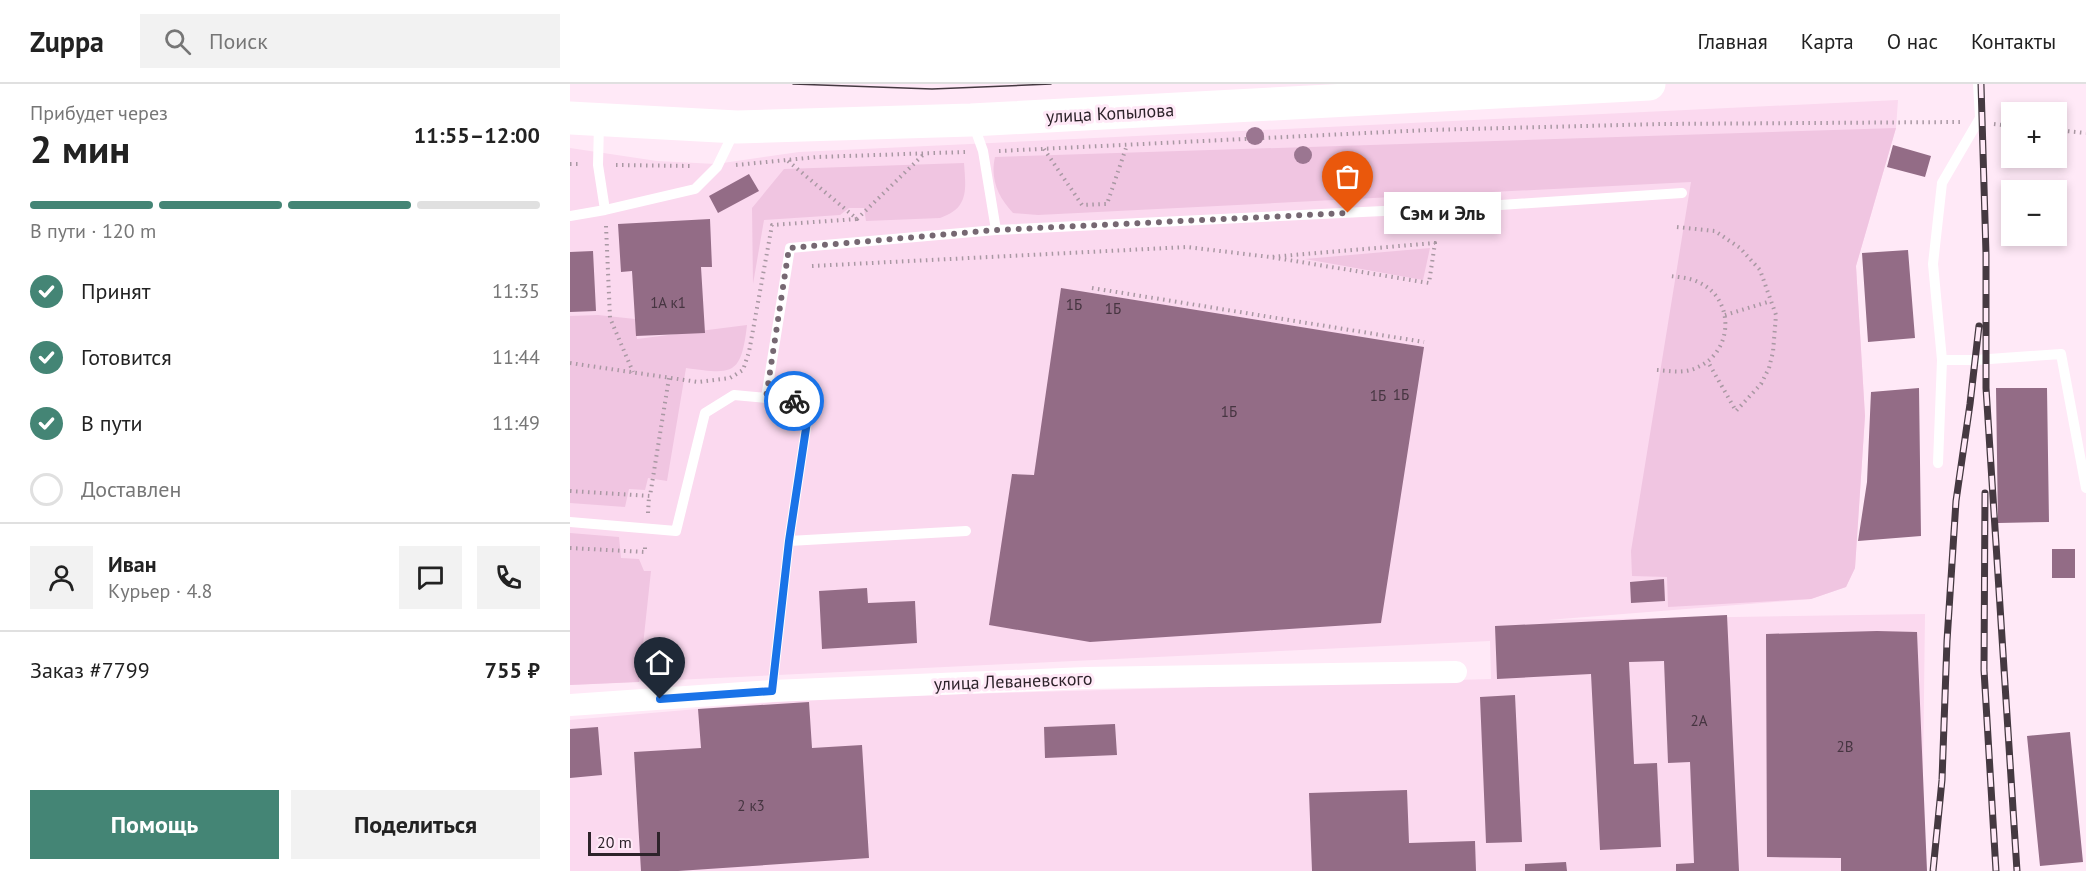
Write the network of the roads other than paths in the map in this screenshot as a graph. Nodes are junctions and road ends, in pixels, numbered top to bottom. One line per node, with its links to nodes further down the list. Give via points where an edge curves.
1 (1649, 84): 4 (main road, улица Копылова)
2 (1978, 84): 10 (lane, via 1980,118 1942,183 1933,264)
3 (584, 119): 5 (main road, улица Копылова); 7 (lane, via 598,165)
4 (971, 120): 5 (main road, улица Копылова); 9 (lane, via 983,151)
5 (737, 127): 7 (lane, via 717,167 694,189)
6 (1682, 193): 9 (lane)
7 (605, 210): 8 (lane)
8 (570, 216)
9 (996, 230): 11 (lane, via 789,248)
10 (1942, 360): 12 (lane); 13 (lane, via 2061,354)
11 (766, 398): 14 (lane, via 734,395 705,412 676,531); 16 (lane, via 810,402)
12 (1938, 463)
13 (2086, 488)
14 (570, 522)
15 (966, 531): 16 (lane)
16 (789, 541): 18 (lane)
17 (1456, 672): 18 (street, улица Леваневского, via 1086,678)
18 (772, 691): 19 (street, улица Леваневского)
19 (570, 705)

